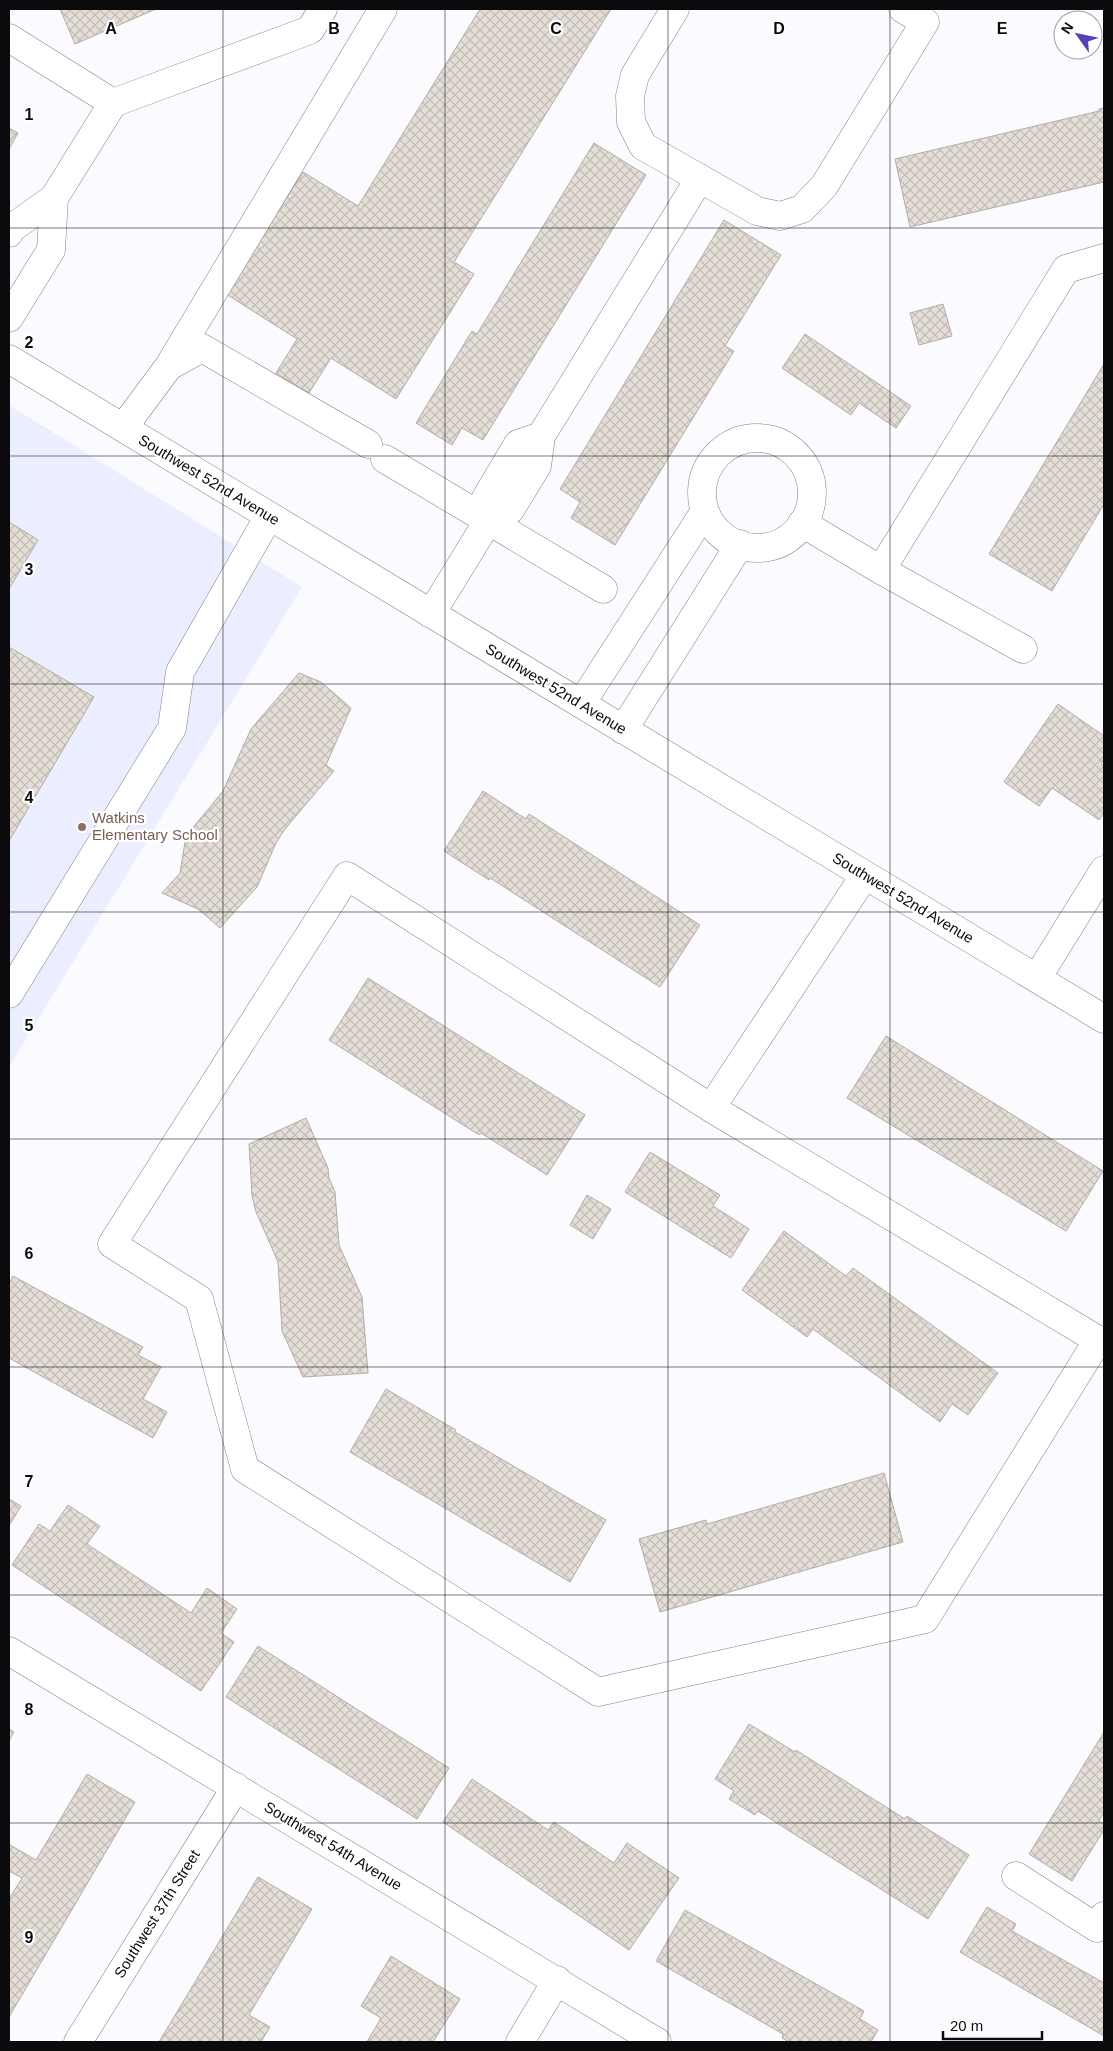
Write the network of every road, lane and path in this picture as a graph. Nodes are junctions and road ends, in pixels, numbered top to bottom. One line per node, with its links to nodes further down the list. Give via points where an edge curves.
1 (323, 9): 6 (street, via 310,30)
2 (383, 9): 13 (street)
3 (675, 9): 7 (street, via 635,75 630,96 631,122 643,146)
4 (903, 9): 7 (street, via 925,22 824,186 802,209 780,216 757,211)
5 (9, 38): 6 (street)
6 (113, 103): 8 (street)
7 (700, 178): 17 (street, via 541,436 518,444 486,498)
8 (54, 198): 9 (street); 11 (street, via 51,250)
9 (9, 233)
10 (1104, 258): 20 (street, via 1066,269)
11 (9, 318)
12 (9, 359): 14 (street, Southwest 52nd Avenue)
13 (170, 366): 14 (street); 17 (street, via 202,348)
14 (123, 428): 16 (street, Southwest 52nd Avenue)
15 (705, 511): 18 (street, via 702,492 706,474 719,453 736,442 754,438 773,440 790,448 811,478 812,497); 19 (street, via 714,528 727,539); 24 (street)
16 (269, 516): 22 (street, Southwest 52nd Avenue); 29 (street, via 180,672 172,728)
17 (488, 521): 21 (street); 22 (street)
18 (802, 523): 19 (street, via 782,542 764,548); 20 (street)
19 (740, 544): 25 (street)
20 (881, 570): 23 (street)
21 (603, 589)
22 (431, 614): 24 (street, Southwest 52nd Avenue)
23 (1023, 650)
24 (582, 704): 25 (street, Southwest 52nd Avenue)
25 (623, 730): 27 (street, Southwest 52nd Avenue)
26 (1104, 870): 28 (street)
27 (865, 874): 28 (street, Southwest 52nd Avenue); 31 (street)
28 (1037, 978): 30 (street, Southwest 52nd Avenue)
29 (9, 994)
30 (1104, 1019)
31 (711, 1108): 31 (street, via 346,876 112,1244 199,1298 245,1469 598,1692 925,1619 1098,1340)
32 (9, 1651): 33 (street, Southwest 54th Avenue)
33 (236, 1787): 36 (street, Southwest 54th Avenue); 37 (street, Southwest 37th Street)
34 (1016, 1876): 35 (street)
35 (1102, 1925)
36 (556, 1980): 38 (street); 39 (street, Southwest 54th Avenue)
37 (78, 2042)
38 (520, 2042)
39 (657, 2042)

